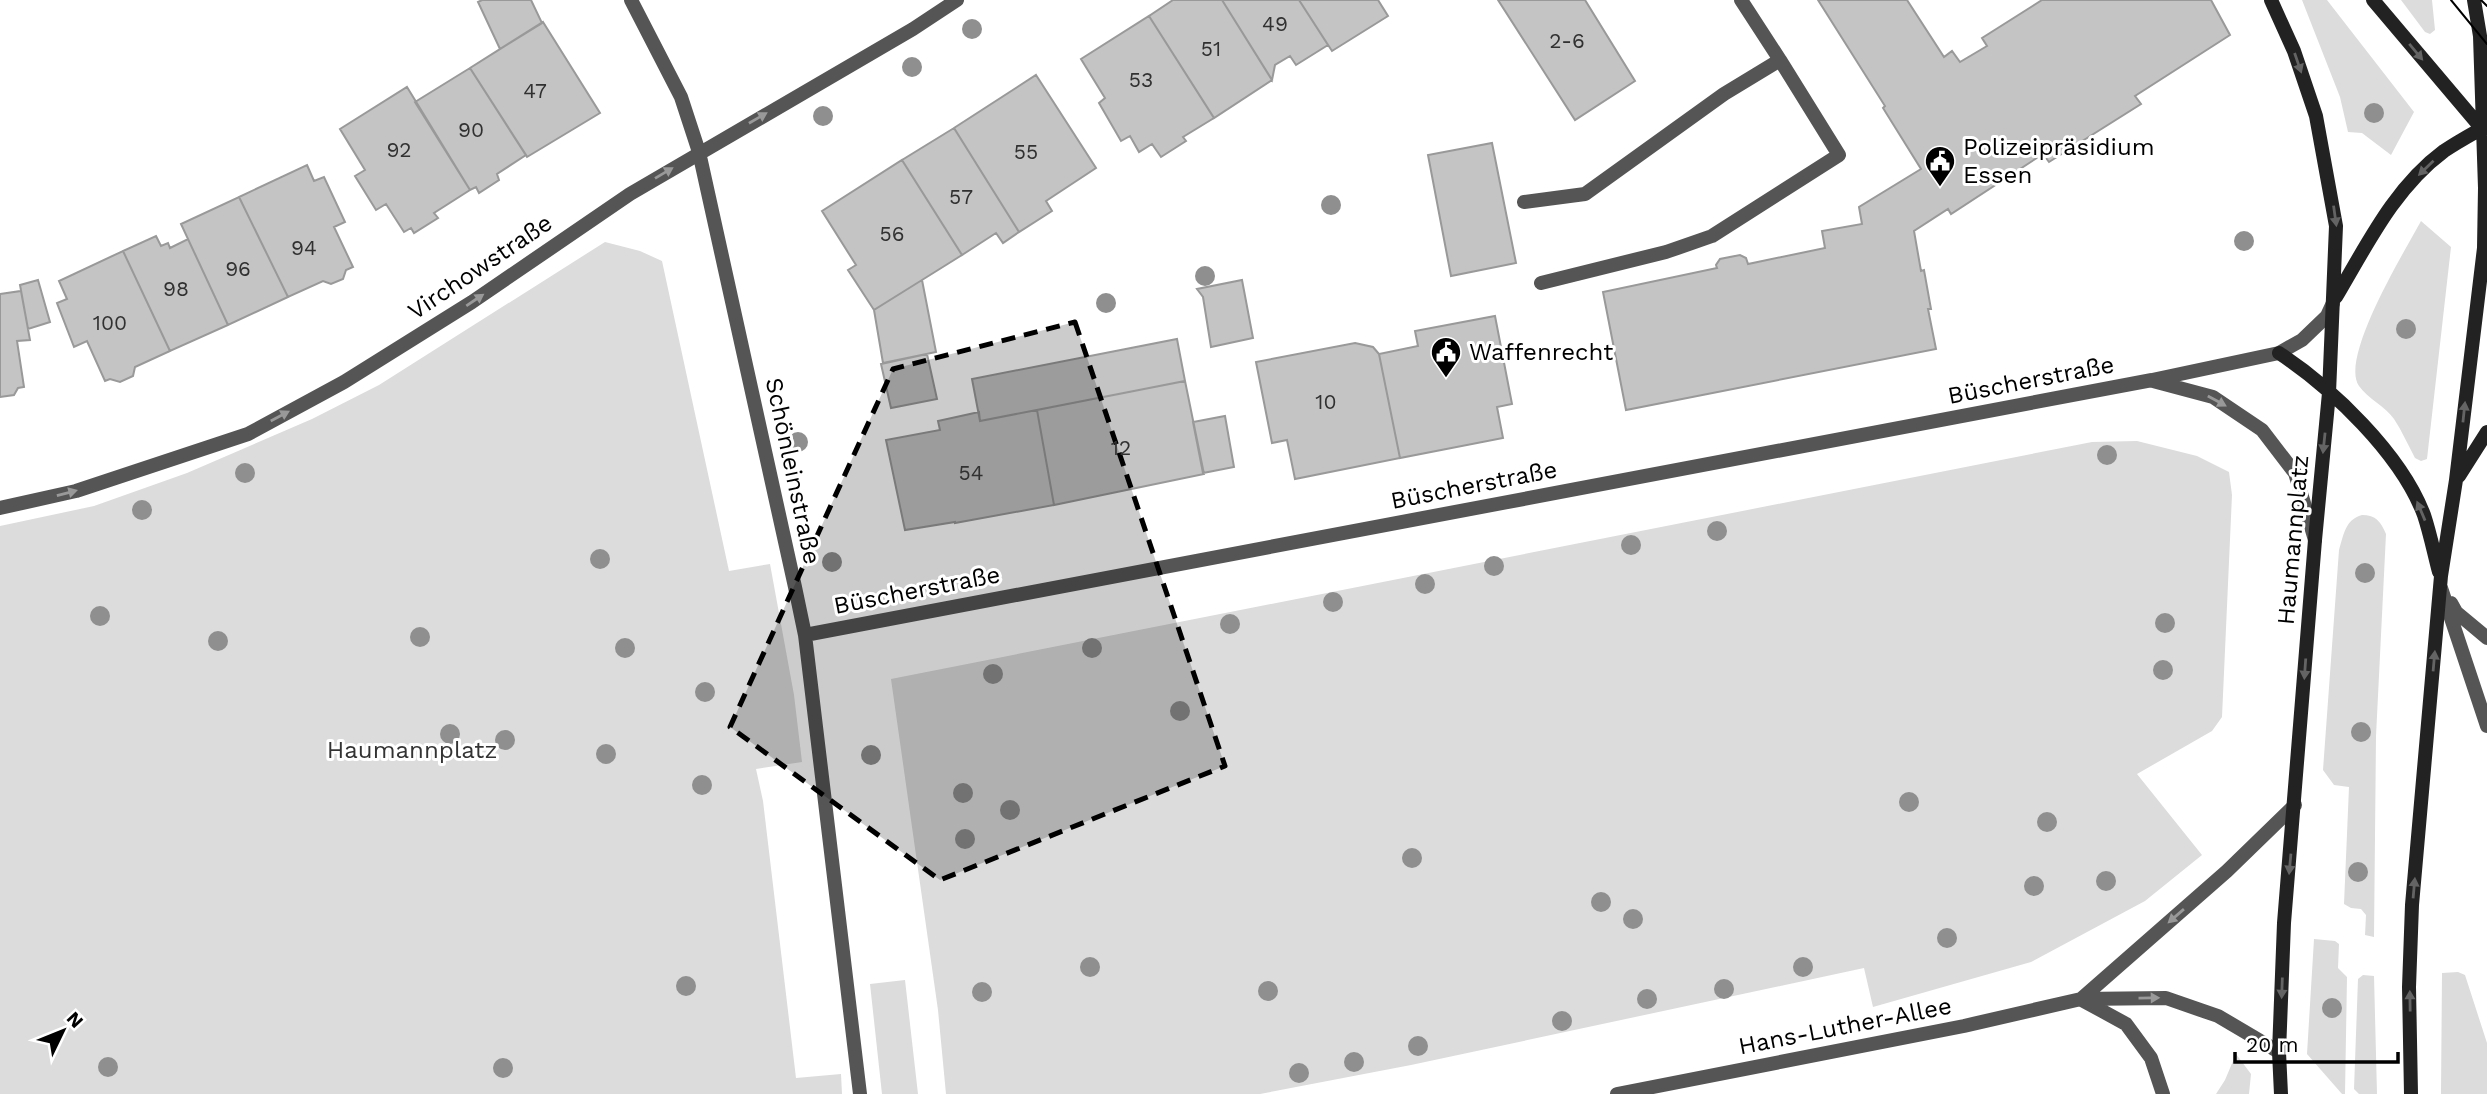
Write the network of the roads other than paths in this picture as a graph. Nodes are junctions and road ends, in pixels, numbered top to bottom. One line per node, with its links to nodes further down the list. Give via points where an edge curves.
1 (631, 0): 9 (street, Schönleinstraße, via 681,97)
2 (957, 0): 9 (street, Virchowstraße, one-way to 2)
3 (1741, 0): 7 (street)
4 (2271, 0): 12 (main road, Haumannplatz, one-way to 12, via 2294,51 2323,148 2336,226)
5 (2373, 0): 8 (main road, one-way to 8)
6 (2474, 0): 8 (main road)
7 (1780, 60): 10 (street, via 1724,94 1585,194); 11 (street, via 1839,155 1712,236)
8 (2485, 129): 12 (main road, one-way to 12, via 2445,151 2402,193 2378,224); 17 (main road, one-way to 8, via 2484,247)
9 (699, 152): 18 (street, Virchowstraße, one-way to 9, via 76,491 248,434 344,382 472,302); 21 (street, Schönleinstraße)
10 (1524, 202)
11 (1541, 284)
12 (2334, 301): 13 (street, Büscherstraße, via 2327,316 2302,340); 15 (main road, Haumannplatz)
13 (2279, 353): 14 (street, Büscherstraße); 15 (main road)
14 (2152, 380): 19 (street, Büscherstraße, one-way to 19, via 2213,397 2262,430 2295,473); 21 (street, Büscherstraße)
15 (2329, 393): 19 (main road, Haumannplatz, one-way to 19); 20 (main road, one-way to 15, via 2423,514 2409,485 2384,448)
16 (2487, 432): 17 (main road)
17 (2456, 480): 20 (main road)
18 (0, 508)
19 (2315, 540): 24 (main road, Haumannplatz, one-way to 24)
20 (2441, 582): 22 (street, via 2456,612); 23 (street); 31 (main road, one-way to 20, via 2412,905)
21 (804, 635): 27 (street, Schönleinstraße)
22 (2487, 638)
23 (2487, 726)
24 (2295, 805): 25 (street, Hans-Luther-Allee, one-way to 25); 26 (main road, Haumannplatz, one-way to 26)
25 (2081, 999): 26 (street, Hans-Luther-Allee, one-way to 26, via 2165,998 2218,1016); 28 (street, Hans-Luther-Allee); 29 (street, via 2126,1024 2151,1058)
26 (2279, 1052): 30 (main road, Haumannplatz)
27 (860, 1094)
28 (1617, 1094)
29 (2163, 1094)
30 (2281, 1094)
31 (2411, 1094)

